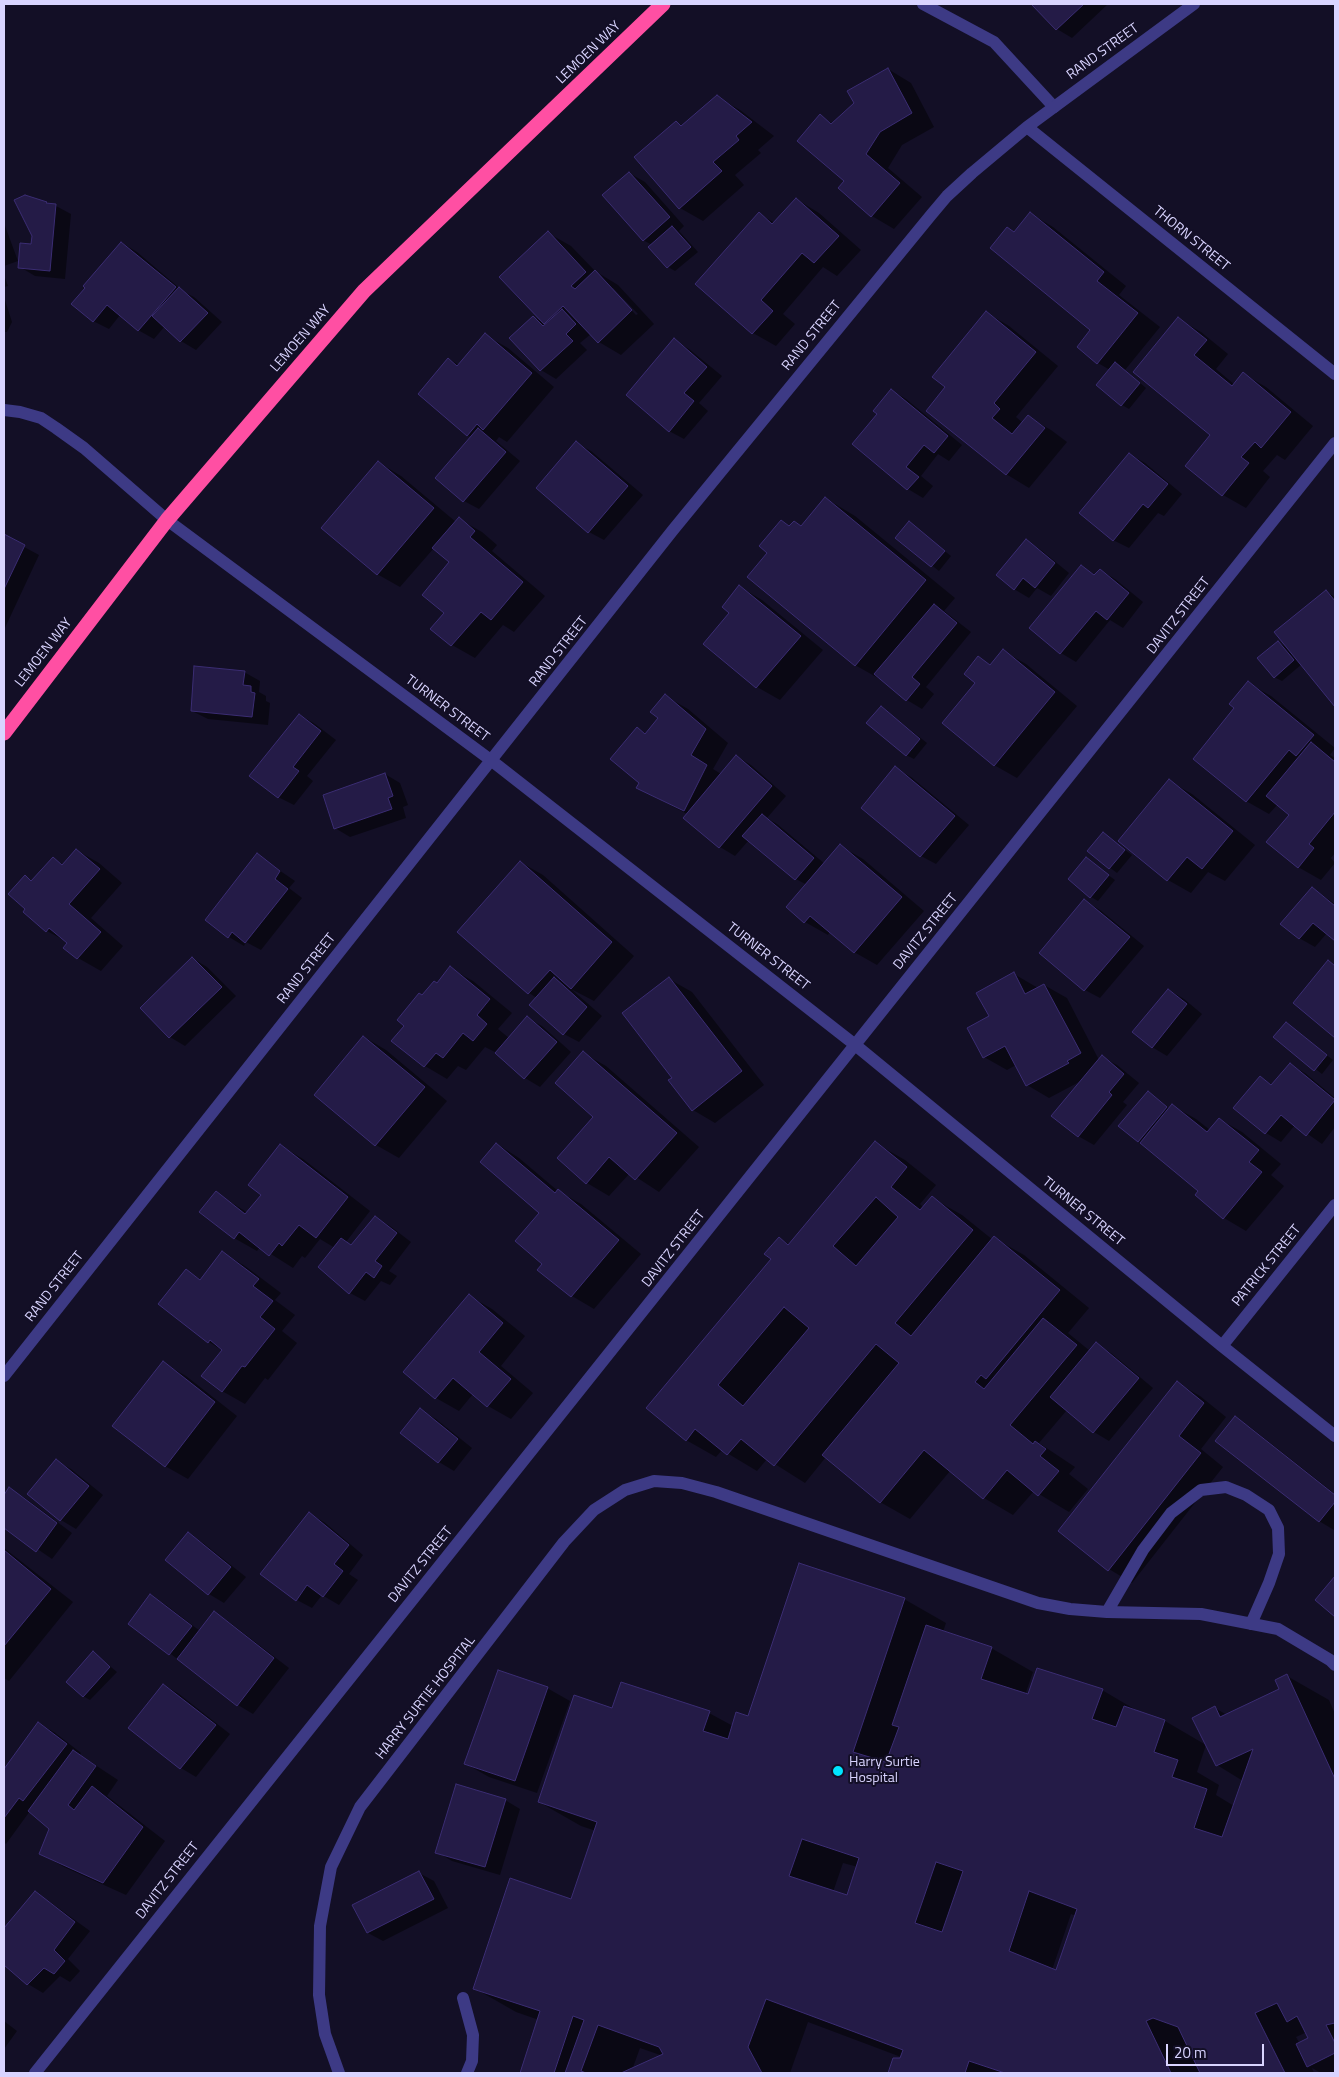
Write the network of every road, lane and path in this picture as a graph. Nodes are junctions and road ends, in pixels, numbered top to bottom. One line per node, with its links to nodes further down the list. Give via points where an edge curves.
1 (663, 4): 9 (highway, LEMOEN WAY, via 364,291)
2 (923, 4): 4 (street, via 994,42)
3 (1194, 4): 4 (street, RAND STREET)
4 (1054, 107): 5 (street, RAND STREET)
5 (1027, 127): 6 (street, THORN STREET); 11 (street, RAND STREET, via 966,179 931,215 673,530)
6 (1335, 374)
7 (4, 410): 9 (street, TURNER STREET, via 42,418 84,448)
8 (1335, 443): 12 (street, DAVITZ STREET)
9 (168, 520): 10 (highway, LEMOEN WAY); 11 (street, TURNER STREET)
10 (4, 733)
11 (492, 761): 12 (street, TURNER STREET); 15 (street, RAND STREET)
12 (854, 1044): 14 (street, TURNER STREET); 21 (street, DAVITZ STREET)
13 (1335, 1205): 14 (street, PATRICK STREET)
14 (1222, 1346): 16 (street, TURNER STREET)
15 (4, 1376)
16 (1335, 1436)
17 (1107, 1612): 18 (street, HARRY SURTIE HOSPITAL, via 1201,1614); 18 (street, via 1143,1550 1171,1513 1201,1490 1226,1487 1269,1510 1278,1528 1279,1554); 22 (street, HARRY SURTIE HOSPITAL, via 1038,1603 682,1483 654,1481 625,1490 594,1510 564,1542 360,1807 332,1867 320,1926 319,1995 325,2034)
18 (1251, 1624): 19 (street, HARRY SURTIE HOSPITAL, via 1278,1629)
19 (1335, 1666)
20 (463, 1998): 23 (street, via 473,2035 472,2061)
21 (35, 2073)
22 (339, 2073)
23 (467, 2073)

